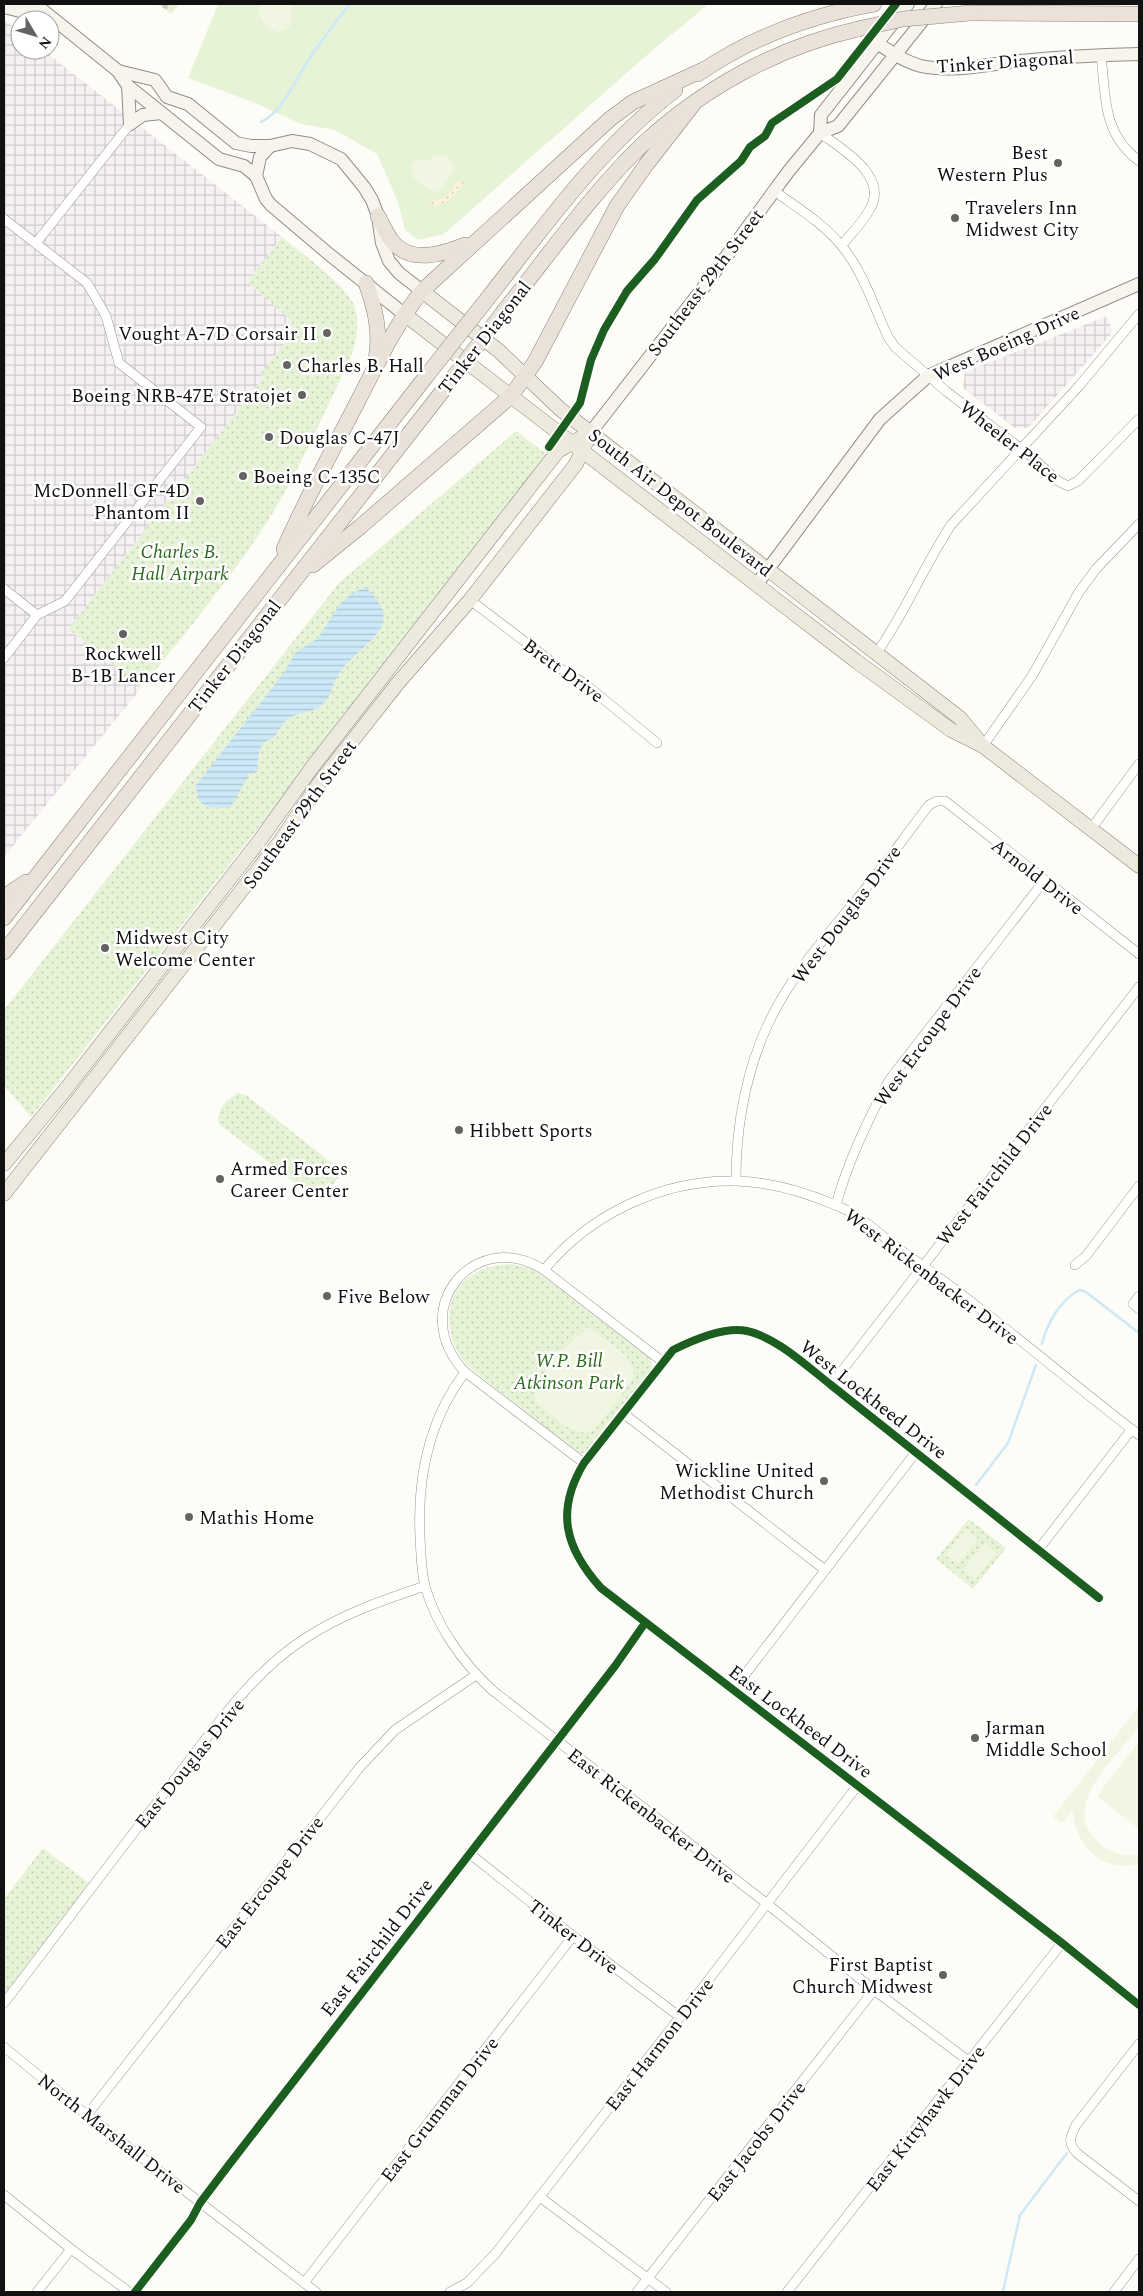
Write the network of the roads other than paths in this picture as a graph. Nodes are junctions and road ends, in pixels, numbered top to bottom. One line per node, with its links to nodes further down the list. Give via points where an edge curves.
1 (874, 4): 11 (highway, Tinker Diagonal, via 805,21)
2 (908, 4): 7 (main road, Southeast 29th Street)
3 (936, 4): 10 (main road, Southeast 29th Street)
4 (4, 7): 5 (main road, via 20,11)
5 (38, 7): 12 (main road, South Air Depot Boulevard)
6 (1139, 14): 14 (highway, Tinker Diagonal, bridge, via 970,13 903,19 810,42 770,58 726,81)
7 (877, 43): 10 (main road, Tinker Diagonal); 17 (main road, Southeast 29th Street, via 821,115)
8 (1139, 54): 9 (main road, Tinker Diagonal)
9 (1101, 55): 10 (main road, Tinker Diagonal, via 943,69); 19 (street, via 1108,120 1122,144)
10 (896, 56): 17 (main road, Southeast 29th Street, via 838,126)
11 (705, 69): 24 (highway, via 633,102); 41 (highway, Tinker Diagonal, bridge, via 652,108 577,185)
12 (118, 71): 13 (main road, South Air Depot Boulevard); 18 (main road, South Air Depot Boulevard, via 155,80 167,97 188,104 236,142)
13 (128, 86): 15 (main road, South Air Depot Boulevard); 16 (main road)
14 (696, 102): 33 (highway, via 618,206); 43 (highway, Tinker Diagonal, bridge, via 643,144 618,170)
15 (161, 113): 16 (main road, via 143,115); 20 (main road, South Air Depot Boulevard, via 219,159 244,166)
16 (130, 124): 25 (street)
17 (820, 133): 21 (main road, Southeast 29th Street); 26 (street, via 865,170 874,182 876,194 870,208)
18 (270, 146): 20 (main road, via 260,157); 22 (main road, South Air Depot Boulevard, via 292,141 310,144 341,159 364,187)
19 (1139, 161)
20 (256, 176): 27 (main road, South Air Depot Boulevard, via 271,205)
21 (773, 190): 26 (street, Wheeler Place); 37 (main road, Southeast 29th Street, via 706,284)
22 (378, 216): 24 (highway, via 391,240 410,253 440,255); 29 (main road, South Air Depot Boulevard, via 382,243 389,261)
23 (4, 219): 25 (street)
24 (474, 242): 29 (highway)
25 (36, 243): 46 (street, via 87,283 106,316 119,363 201,427 65,602)
26 (842, 246): 34 (street, Wheeler Place, via 853,261 888,337)
27 (366, 283): 30 (main road, South Air Depot Boulevard); 32 (highway, via 375,308 378,330)
28 (1139, 284): 34 (main road, West Boeing Drive)
29 (422, 291): 30 (highway); 33 (main road, South Air Depot Boulevard)
30 (404, 314): 32 (highway); 35 (main road, South Air Depot Boulevard)
31 (1139, 314): 39 (street, via 1108,354)
32 (375, 369): 41 (highway, via 302,508)
33 (526, 376): 35 (highway); 37 (main road, South Air Depot Boulevard, via 560,409)
34 (928, 376): 39 (street, Wheeler Place); 42 (main road, West Boeing Drive, via 880,419)
35 (511, 396): 38 (main road, South Air Depot Boulevard); 43 (highway, via 360,528)
36 (1139, 419): 39 (street, Wheeler Place, via 1078,481 1068,486 1058,482)
37 (591, 432): 38 (main road, Southeast 29th Street); 42 (main road, South Air Depot Boulevard)
38 (578, 446): 42 (main road, South Air Depot Boulevard); 45 (main road, Southeast 29th Street, via 576,464); 62 (main road, Southeast 29th Street, via 558,451 313,766 249,855)
39 (1021, 448): 47 (street, via 951,524 893,630)
40 (1139, 524): 50 (street, via 1079,592 1032,676)
41 (275, 570): 55 (highway, Tinker Diagonal)
42 (762, 577): 47 (main road, South Air Depot Boulevard); 50 (main road, South Air Depot Boulevard, via 856,661 950,730)
43 (292, 582): 59 (highway, Tinker Diagonal)
44 (4, 589): 46 (street)
45 (470, 600): 49 (street, Brett Drive, via 584,683); 65 (main road, Southeast 29th Street, via 398,683 320,782 281,840)
46 (37, 615): 48 (street)
47 (876, 654): 50 (main road, South Air Depot Boulevard, via 960,718)
48 (4, 658)
49 (657, 743)
50 (983, 746): 53 (main road, South Air Depot Boulevard)
51 (1139, 764): 53 (street)
52 (937, 801): 56 (street, Arnold Drive, via 944,801); 63 (street, West Douglas Drive, via 929,805 826,935 770,1021 755,1058 741,1114)
53 (1091, 828): 54 (main road, South Air Depot Boulevard)
54 (1139, 866)
55 (38, 874): 57 (highway); 58 (highway, Tinker Diagonal)
56 (1044, 881): 60 (street, Arnold Drive); 66 (street, West Ercoupe Drive, via 890,1079 872,1112)
57 (4, 897)
58 (4, 918)
59 (4, 952)
60 (1139, 954)
61 (1139, 987): 68 (street, West Fairchild Drive)
62 (4, 1164)
63 (736, 1181): 66 (street, West Rickenbacker Drive, via 776,1186); 69 (street, West Rickenbacker Drive, via 694,1185 626,1205 581,1234)
64 (1138, 1192): 67 (street)
65 (4, 1194)
66 (836, 1205): 68 (street, West Rickenbacker Drive, via 852,1213)
67 (1075, 1265)
68 (923, 1266): 74 (street, West Fairchild Drive); 76 (street, West Rickenbacker Drive)
69 (544, 1270): 72 (street); 73 (street, via 527,1260 495,1259 476,1265 455,1283 446,1300 442,1327 449,1351)
70 (1139, 1296): 71 (street, via 1133,1304)
71 (1139, 1309)
72 (663, 1362): 74 (street, West Lockheed Drive, via 673,1350 692,1340 718,1332 746,1331 781,1348); 75 (street, West Lockheed Drive)
73 (465, 1372): 78 (street); 81 (street, East Rickenbacker Drive, via 446,1400 423,1469 419,1513)
74 (831, 1385): 77 (street, West Lockheed Drive)
75 (623, 1413): 78 (street, East Lockheed Drive); 80 (street)
76 (1135, 1432): 79 (street)
77 (916, 1452): 79 (street, West Lockheed Drive); 80 (street)
78 (584, 1463): 83 (street, East Lockheed Drive, via 572,1482 567,1507 569,1535 576,1554 601,1588)
79 (1038, 1550): 82 (street, West Lockheed Drive)
80 (825, 1570): 85 (street)
81 (425, 1586): 84 (street, East Rickenbacker Drive, via 455,1648); 93 (street, East Douglas Drive, via 371,1603 337,1619 303,1639 270,1666 194,1755)
82 (1099, 1598)
83 (645, 1623): 85 (street, East Lockheed Drive); 86 (street, East Fairchild Drive)
84 (476, 1675): 86 (street, East Rickenbacker Drive); 99 (street, East Ercoupe Drive, via 395,1730 360,1767)
85 (733, 1690): 87 (street, East Lockheed Drive)
86 (557, 1742): 88 (street, East Fairchild Drive); 89 (street, East Rickenbacker Drive)
87 (858, 1784): 89 (street, East Harmon Drive); 91 (street, East Lockheed Drive)
88 (469, 1853): 90 (street, Tinker Drive); 103 (street, East Fairchild Drive)
89 (766, 1903): 92 (street, East Rickenbacker Drive); 95 (street, East Harmon Drive)
90 (573, 1936): 95 (street, Tinker Drive); 107 (street, East Grumman Drive)
91 (1062, 1943): 94 (street, East Lockheed Drive); 98 (street, East Kittyhawk Drive)
92 (874, 1990): 98 (street, East Rickenbacker Drive); 106 (street, East Jacobs Drive)
93 (4, 2003)
94 (1139, 2005)
95 (680, 2017): 101 (street, East Harmon Drive)
96 (1139, 2044): 102 (street, via 1076,2125 1069,2139 1078,2154)
97 (4, 2047): 99 (street, North Marshall Drive)
98 (970, 2062): 116 (street, East Kittyhawk Drive)
99 (87, 2115): 103 (street, North Marshall Drive)
100 (4, 2195): 104 (street)
101 (540, 2197): 106 (street); 108 (street, East Harmon Drive)
102 (1139, 2201)
103 (200, 2203): 107 (street, North Marshall Drive); 111 (street, East Fairchild Drive, via 191,2220)
104 (71, 2249): 109 (street); 110 (street)
105 (1139, 2259): 117 (street)
106 (648, 2278): 114 (street, East Jacobs Drive); 115 (street)
107 (304, 2283): 112 (street, North Marshall Drive)
108 (465, 2288): 113 (street, East Harmon Drive)
109 (37, 2292)
110 (129, 2292)
111 (135, 2292)
112 (316, 2292)
113 (450, 2292)
114 (637, 2292)
115 (666, 2292)
116 (787, 2292)
117 (1114, 2292)

